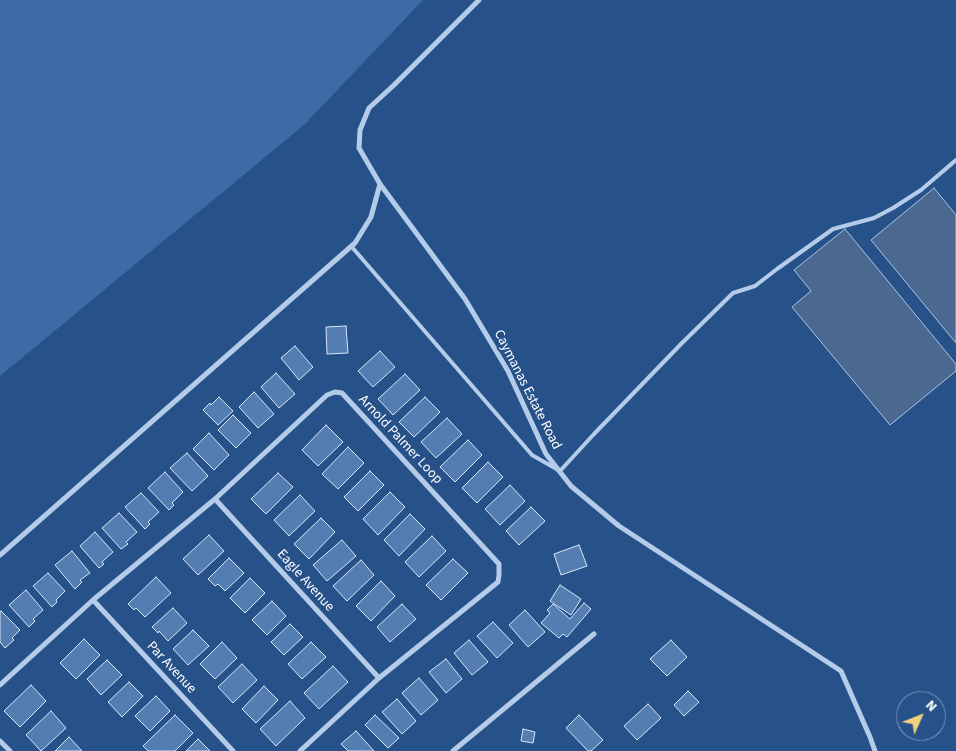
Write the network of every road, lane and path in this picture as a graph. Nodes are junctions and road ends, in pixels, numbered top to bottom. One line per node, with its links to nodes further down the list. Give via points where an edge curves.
1 (479, 0): 3 (street, Caymanas Estate Road, via 369,108 360,130 359,148)
2 (956, 160): 5 (lane, via 921,190 893,208 874,218 833,229 755,286 733,293)
3 (380, 184): 4 (street, via 370,217); 5 (street, Caymanas Estate Road, via 465,299 508,371 546,454)
4 (351, 246): 5 (lane, via 532,456); 7 (street)
5 (560, 472): 17 (street, Caymanas Estate Road, via 571,486 619,526 841,671)
6 (215, 499): 8 (street, Arnold Palmer Loop); 10 (street, Eagle Avenue); 10 (street, Arnold Palmer Loop, via 327,395 342,393 498,564 498,582)
7 (0, 555)
8 (93, 600): 11 (street, Arnold Palmer Loop); 14 (street, Par Avenue)
9 (594, 634): 16 (street)
10 (379, 678): 15 (street, Arnold Palmer Loop)
11 (0, 685)
12 (0, 741): 13 (street)
13 (10, 751)
14 (233, 751)
15 (300, 751)
16 (453, 751)
17 (874, 751)

